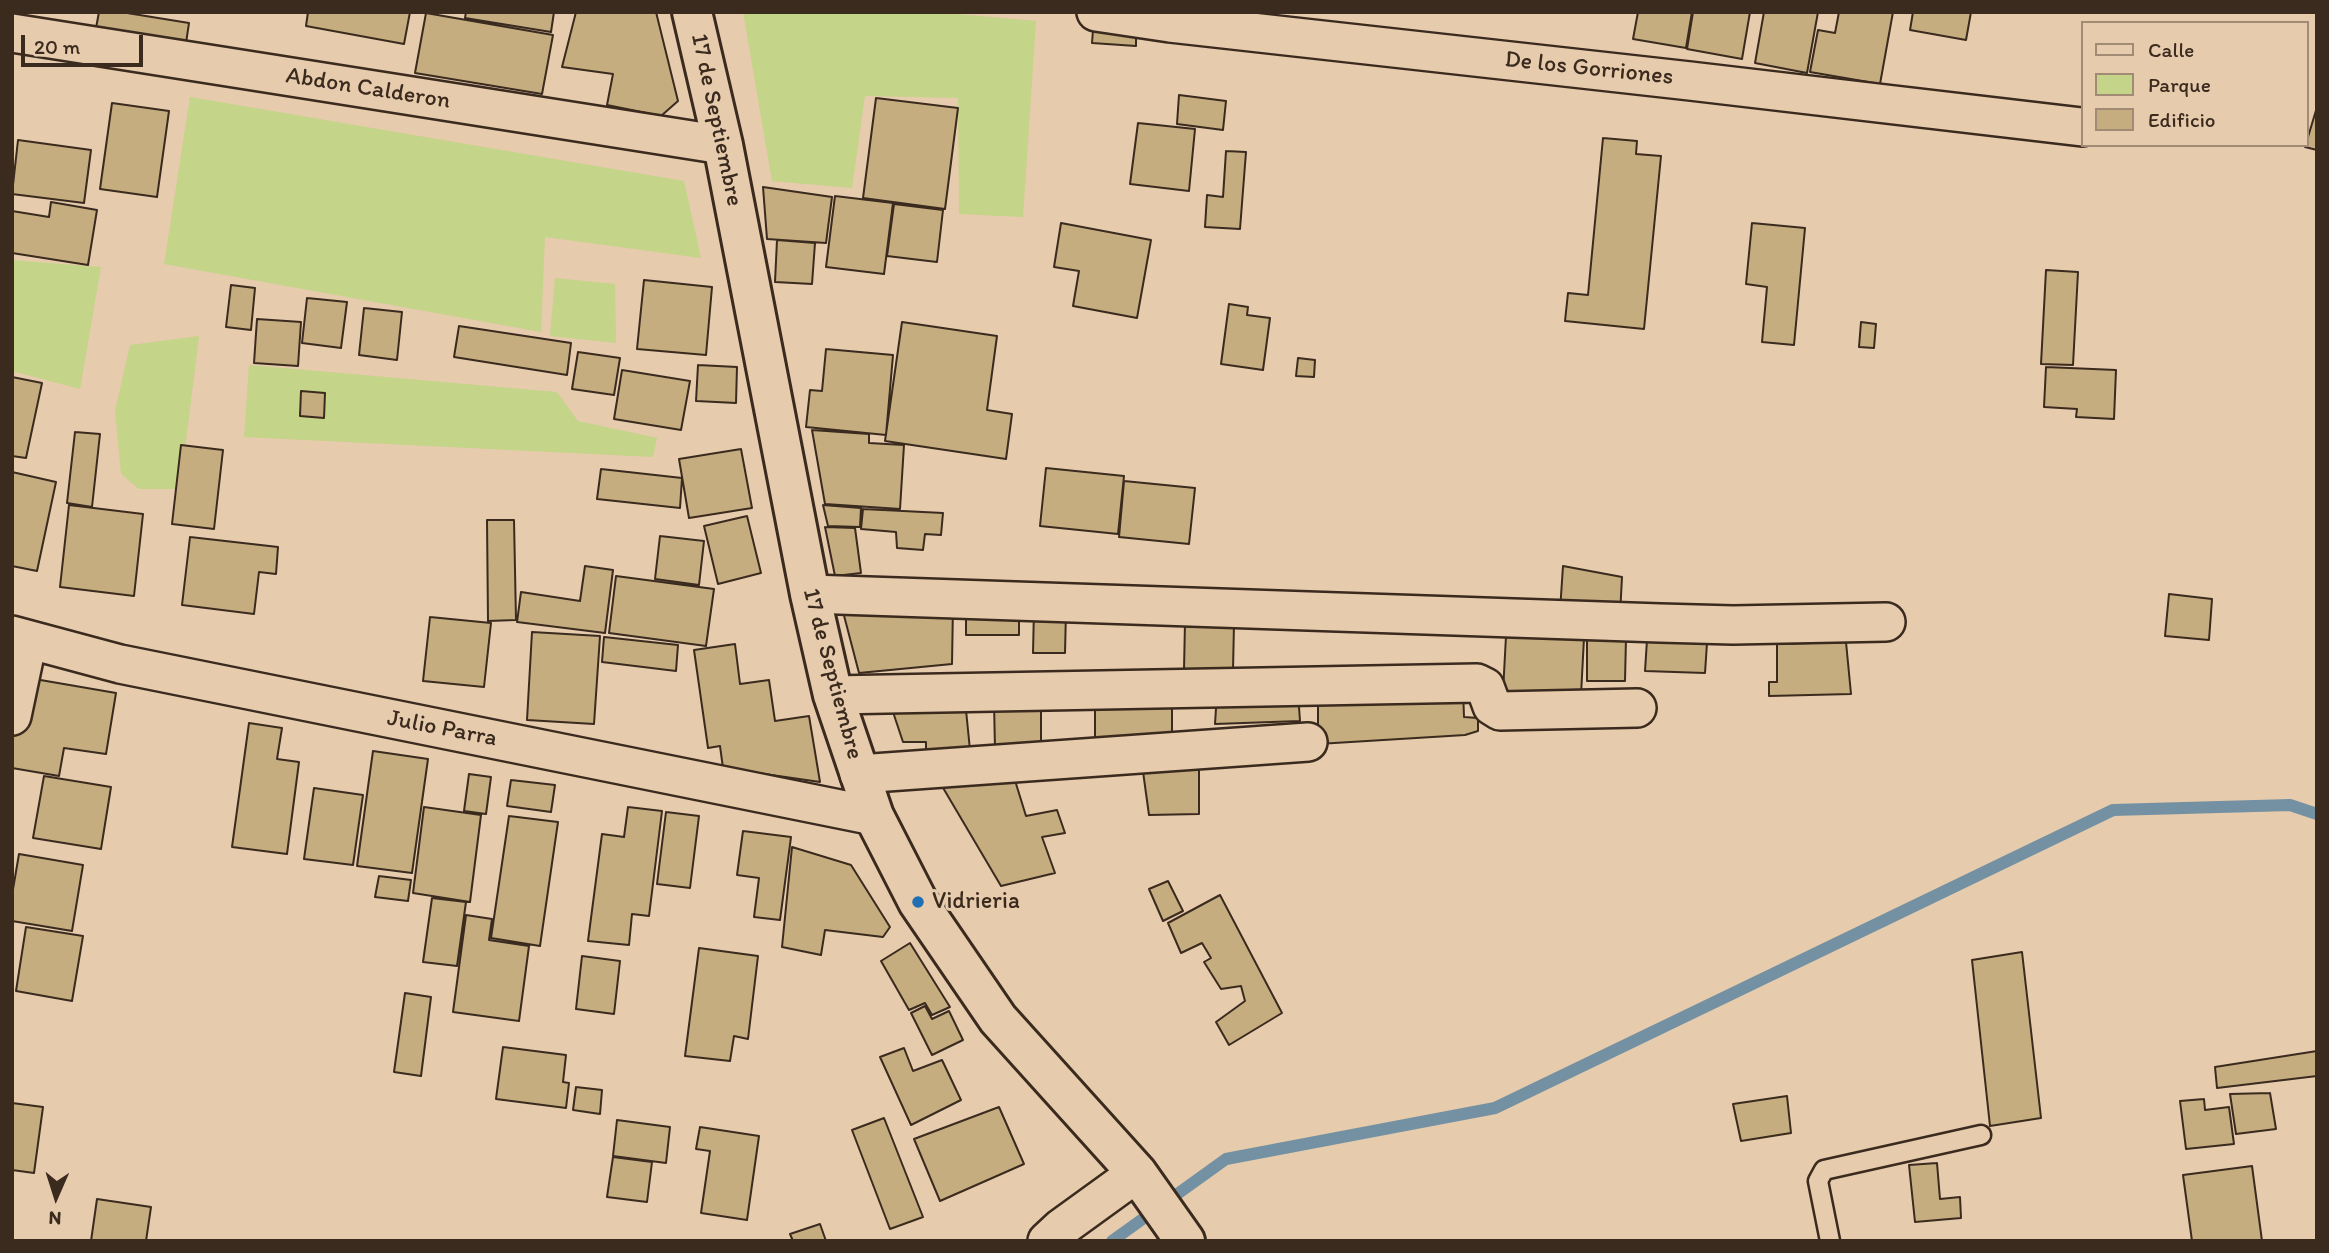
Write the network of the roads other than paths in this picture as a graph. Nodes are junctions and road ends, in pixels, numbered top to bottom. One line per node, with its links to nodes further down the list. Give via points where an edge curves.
1 (692, 12): 5 (street, 17 de Septiembre)
2 (1096, 12): 4 (street, De los Gorriones)
3 (12, 33): 5 (street, Abdon Calderon)
4 (2080, 127)
5 (723, 145): 6 (street, 17 de Septiembre)
6 (810, 594): 7 (street, via 1660,624); 9 (street, 17 de Septiembre)
7 (1886, 622)
8 (20, 638): 11 (street); 14 (street, Julio Parra, via 120,664)
9 (833, 695): 10 (street, via 1477,683 1485,687 1492,706 1500,712); 13 (street, 17 de Septiembre)
10 (1637, 708)
11 (12, 716)
12 (1308, 742): 13 (street)
13 (859, 774): 14 (street, 17 de Septiembre)
14 (874, 816): 16 (street, 17 de Septiembre, via 919,902 998,1019)
15 (1981, 1135): 19 (lane, via 1824,1170 1818,1181)
16 (1146, 1185): 17 (street, 17 de Septiembre); 18 (street, via 1061,1228)
17 (1183, 1238)
18 (1047, 1241)
19 (1830, 1241)

